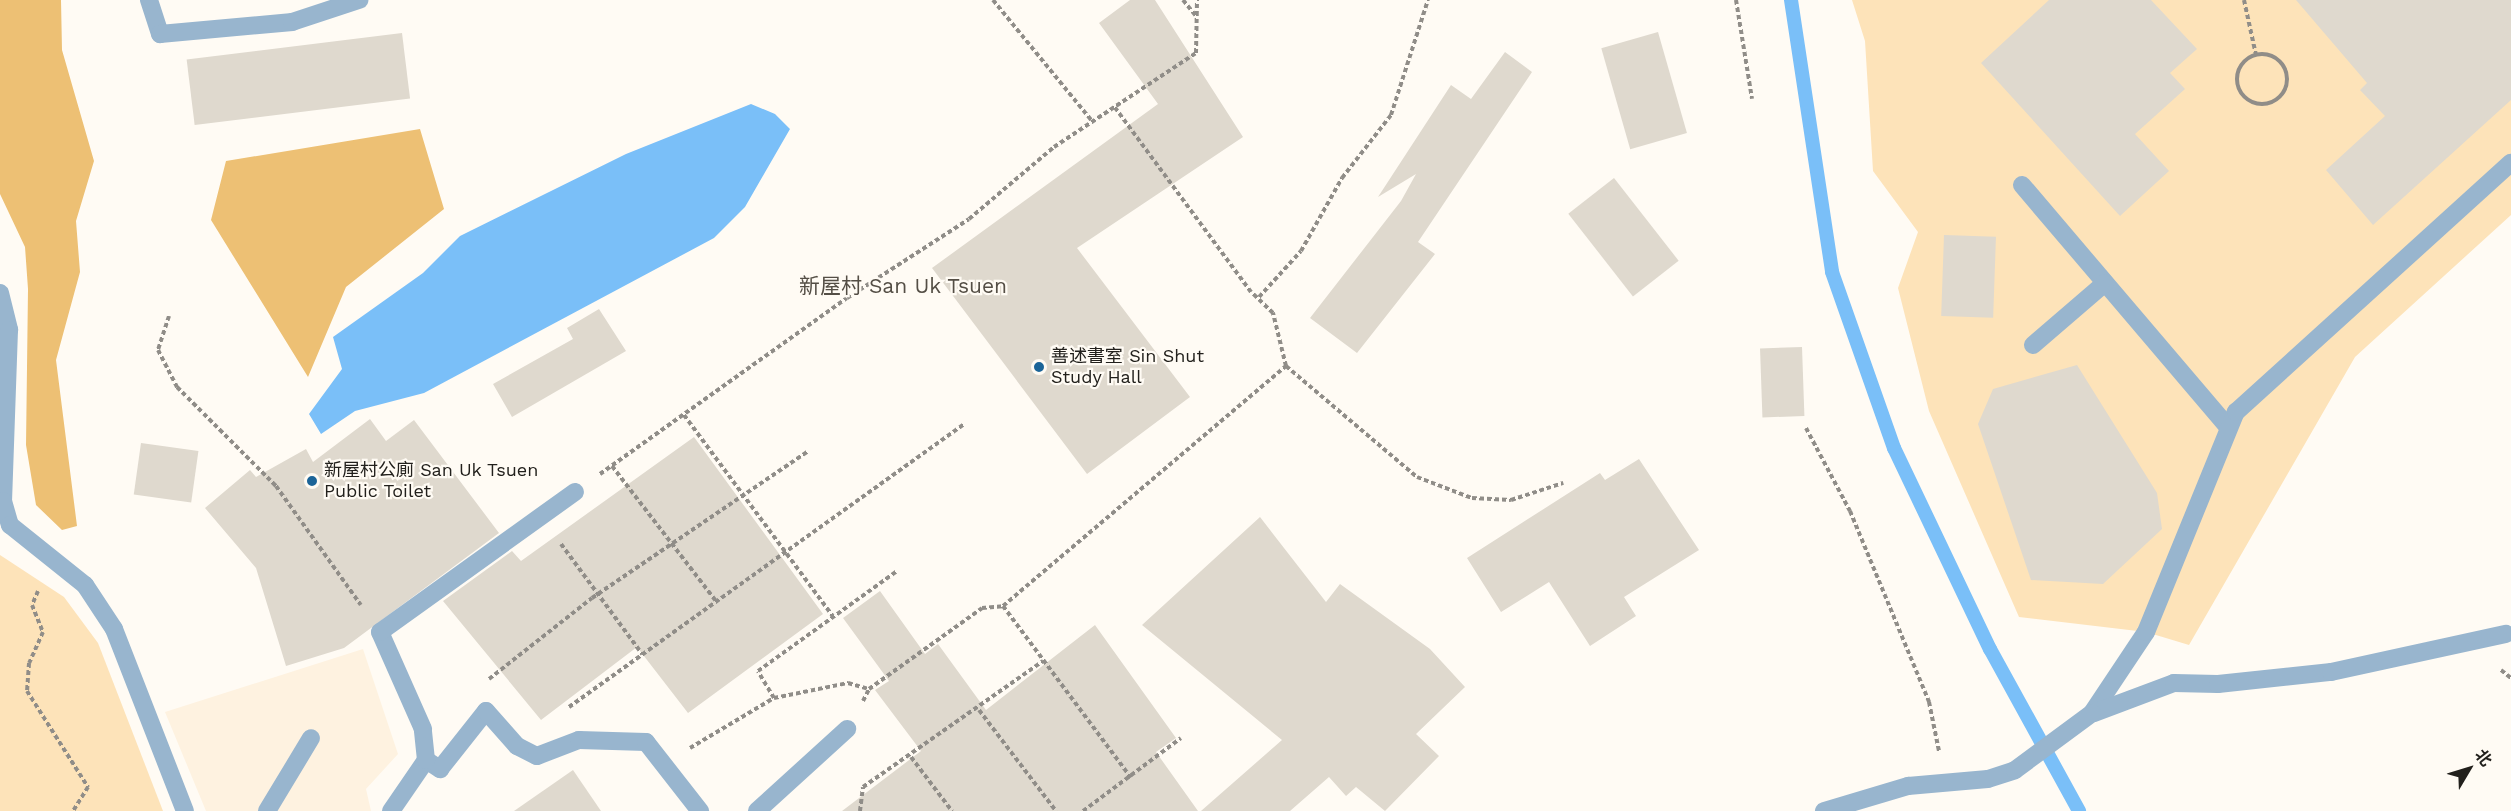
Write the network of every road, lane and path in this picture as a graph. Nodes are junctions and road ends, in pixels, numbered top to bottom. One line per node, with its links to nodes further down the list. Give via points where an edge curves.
1 (149, 0): 2 (street, via 160,34 292,22)
2 (359, 0)
3 (993, 0): 13 (path)
4 (1183, 0): 9 (path)
5 (1197, 0): 9 (path)
6 (1428, 0): 18 (path, via 1391,115 1342,178 1301,251)
7 (1736, 0): 11 (path)
8 (2244, 0): 10 (path)
9 (1196, 16): 12 (path, via 1196,53)
10 (2256, 55): 10 (path, via 2278,60 2287,73 2281,96 2267,104 2251,101 2239,89 2238,72)
11 (1752, 99)
12 (1114, 106): 13 (path); 18 (path)
13 (1092, 121): 22 (path, via 969,219)
14 (2511, 163): 24 (street, via 2236,412)
15 (2022, 185): 16 (street)
16 (2105, 283): 20 (street); 24 (street)
17 (0, 293): 59 (street, via 9,330 3,501 10,525 85,585 105,614)
18 (1260, 297): 21 (path, via 1284,338)
19 (169, 316): 41 (path, via 158,350 161,363 177,387 276,486)
20 (2033, 345)
21 (1286, 366): 28 (path, via 1417,477 1472,498 1511,500); 38 (path)
22 (684, 415): 27 (path); 30 (path)
23 (963, 424): 33 (path)
24 (2227, 426): 49 (street, via 2146,632)
25 (1806, 428): 54 (path, via 1850,511 1925,691)
26 (808, 451): 30 (path)
27 (611, 466): 29 (path); 32 (path)
28 (1563, 483)
29 (575, 492): 31 (street)
30 (743, 494): 32 (path); 33 (path)
31 (541, 517): 35 (path); 41 (street)
32 (671, 542): 35 (path); 36 (path)
33 (785, 551): 36 (path); 39 (path)
34 (897, 571): 39 (path)
35 (599, 593): 42 (path); 47 (path, via 472,692)
36 (716, 601): 42 (path)
37 (32, 605): 58 (path, via 43,632 29,663 27,691 87,787)
38 (1003, 606): 43 (path); 44 (path, via 982,608)
39 (833, 616): 45 (path, via 758,671)
40 (2506, 634): 49 (street, via 2331,672 2174,682)
41 (381, 636): 56 (street, via 423,729)
42 (642, 654): 48 (path)
43 (1043, 661): 46 (path); 57 (path)
44 (869, 689): 45 (path, via 848,683); 50 (path)
45 (774, 698): 53 (path, via 684,752)
46 (979, 710): 55 (path); 66 (path)
47 (486, 711): 53 (street, via 517,746 537,756 579,740 610,738 646,742); 56 (street, via 440,769)
48 (560, 713)
49 (2092, 713): 68 (street, via 2015,770 1952,784 1879,792)
50 (848, 729): 63 (street)
51 (311, 738): 60 (street)
52 (1182, 738): 57 (path)
53 (654, 753): 62 (street)
54 (1940, 754)
55 (911, 757): 64 (path, via 863,787); 65 (path)
56 (426, 760): 61 (street)
57 (1131, 778): 67 (path)
58 (73, 811)
59 (184, 811)
60 (267, 811)
61 (391, 811)
62 (700, 811)
63 (757, 811)
64 (860, 811)
65 (952, 811)
66 (1056, 811)
67 (1083, 811)
68 (1824, 811)

